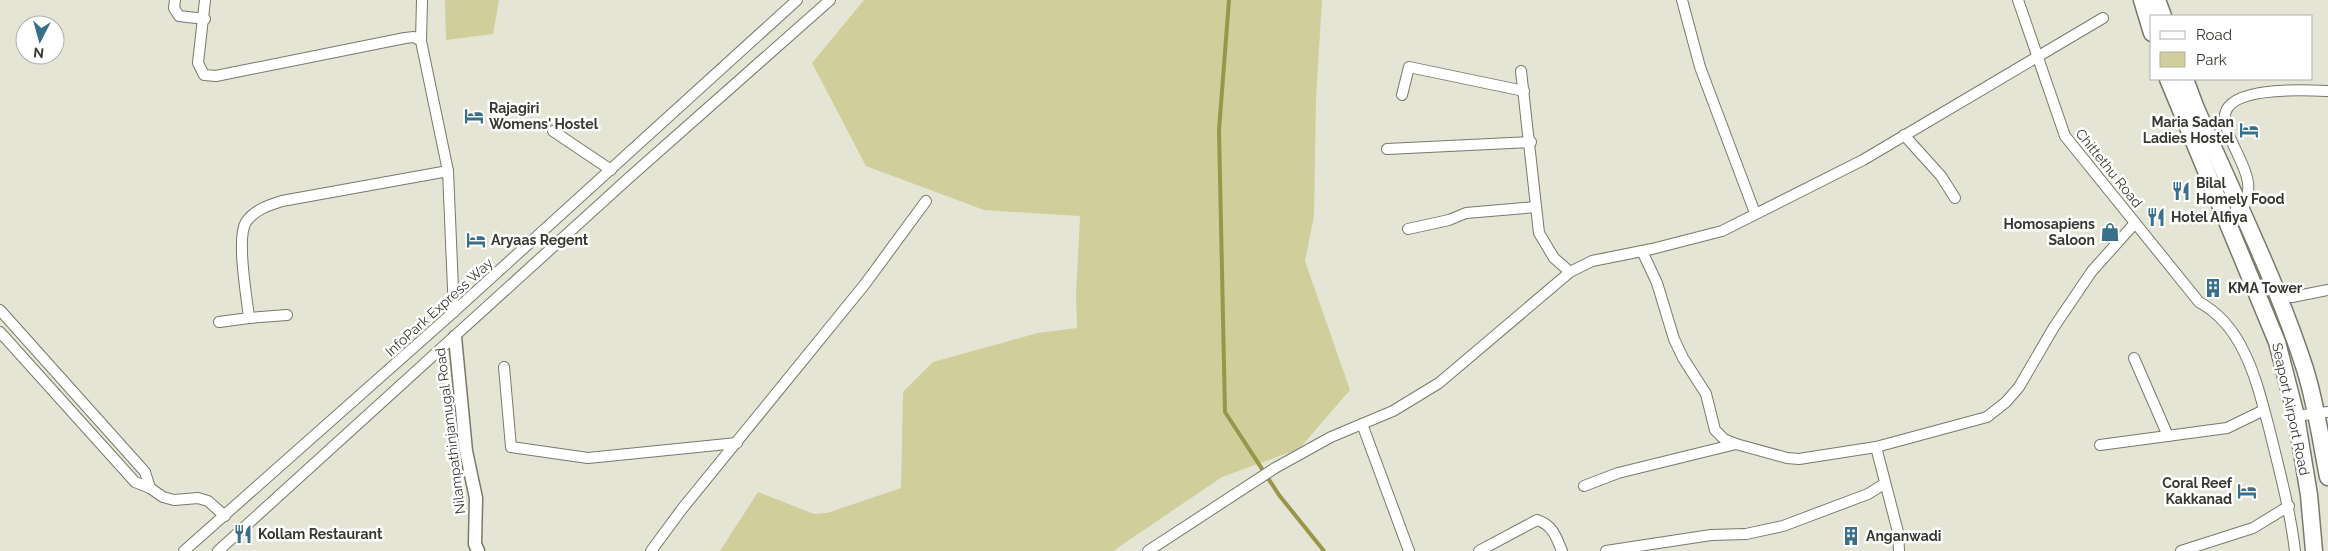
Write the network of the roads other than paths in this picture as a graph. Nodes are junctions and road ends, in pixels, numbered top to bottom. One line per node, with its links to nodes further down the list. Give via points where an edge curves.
1 (175, 0): 11 (street, via 174,8 179,16)
2 (205, 0): 11 (street)
3 (422, 0): 14 (street)
4 (798, 0): 26 (street, InfoPark Express Way)
5 (830, 0): 46 (street)
6 (1682, 0): 32 (street, via 1700,67)
7 (2018, 0): 15 (street, Chittethu Road)
8 (2142, 0): 13 (main road)
9 (2157, 0): 10 (main road)
10 (2163, 15)
11 (205, 18): 14 (street, via 198,63 204,75 216,76 405,38 414,37)
12 (2103, 18): 15 (street)
13 (2150, 26)
14 (422, 41): 27 (street)
15 (2038, 58): 23 (street); 34 (street, Chittethu Road, via 2065,136)
16 (1521, 71): 19 (street)
17 (2168, 80): 33 (main road, Seaport Airport Road)
18 (2185, 80): 31 (main road)
19 (1524, 91): 21 (street, via 1408,67); 24 (street)
20 (2328, 91): 31 (street, via 2290,90 2243,96 2228,106 2225,119 2250,191 2245,204)
21 (1402, 95)
22 (553, 131): 26 (street)
23 (1904, 135): 28 (street, via 1936,170); 32 (street, via 1863,160)
24 (1530, 142): 25 (street); 30 (street)
25 (1387, 149)
26 (611, 170): 41 (street, InfoPark Express Way)
27 (448, 171): 41 (street); 43 (street, via 264,207 252,216 242,231)
28 (1955, 198)
29 (926, 201): 54 (street, via 865,284)
30 (1536, 207): 35 (street, via 1466,213); 37 (street, via 1542,241)
31 (2238, 207): 33 (street); 50 (main road, via 2277,295)
32 (1755, 213): 36 (street, via 1722,230)
33 (2224, 216): 51 (main road, Seaport Airport Road, via 2277,342)
34 (2135, 223): 49 (street, Chittethu Road, via 2199,302 2214,310 2226,324 2244,351); 57 (street, via 2092,271 2019,387 2006,402 1987,417)
35 (1408, 229)
36 (1642, 251): 37 (street, via 1592,261); 55 (street, via 1657,283 1680,352 1706,394 1715,430)
37 (1570, 272): 52 (street, via 1439,383 1392,411)
38 (2328, 290): 39 (street)
39 (2292, 297)
40 (0, 310): 61 (street, via 145,472)
41 (454, 312): 63 (street, InfoPark Express Way)
42 (288, 315): 43 (street)
43 (249, 318): 44 (street)
44 (219, 322)
45 (0, 332): 61 (street, via 135,482)
46 (455, 337): 65 (street); 66 (street, Nilampathinjamugal Road, via 466,451 476,498 475,544)
47 (2134, 358): 53 (street)
48 (504, 366): 54 (street, via 511,447 588,458)
49 (2264, 410): 53 (street, via 2227,428); 62 (street, Chittethu Road)
50 (2322, 412): 51 (street); 58 (main road)
51 (2296, 416): 76 (main road, Seaport Airport Road, via 2310,495)
52 (1362, 424): 68 (street, via 1275,468); 69 (street)
53 (2168, 436): 56 (street)
54 (737, 443): 67 (street)
55 (1736, 444): 57 (street, via 1799,459); 60 (street, via 1618,473)
56 (2100, 445)
57 (1876, 447): 59 (street)
58 (2328, 477)
59 (1884, 484): 72 (street, via 1868,494 1783,526 1746,534 1711,535); 73 (street, via 1898,532)
60 (1584, 486)
61 (150, 488): 63 (street, via 174,500 198,498 208,501)
62 (2289, 506): 74 (street, via 2253,528); 75 (street, Chittethu Road)
63 (225, 516): 64 (street, InfoPark Express Way)
64 (184, 551)
65 (218, 551)
66 (478, 551)
67 (651, 551)
68 (1148, 551)
69 (1409, 551)
70 (1479, 551): 71 (street, via 1537,520 1553,529)
71 (1562, 551)
72 (1606, 551)
73 (1899, 551)
74 (2181, 551)
75 (2295, 551)
76 (2314, 551)

